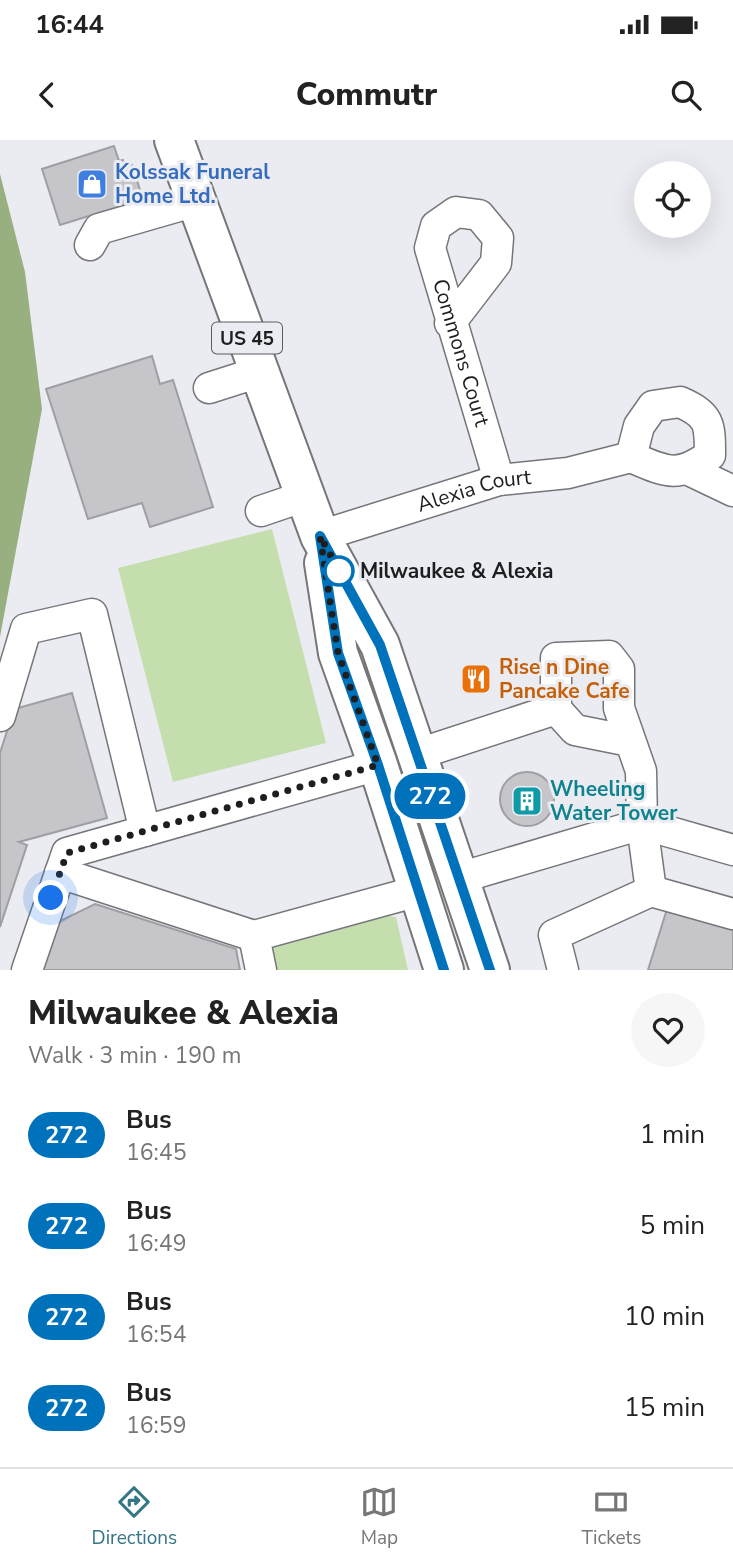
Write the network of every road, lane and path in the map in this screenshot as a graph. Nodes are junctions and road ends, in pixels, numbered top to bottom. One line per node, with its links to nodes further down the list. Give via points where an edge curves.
1 (174, 140): 2 (main road, US 45)
2 (196, 201): 3 (street, via 99,229); 5 (main road, US 45)
3 (90, 245)
4 (450, 323): 4 (street, Commons Court, via 430,248 436,226 456,212 479,215 498,237 496,263); 9 (street, Commons Court)
5 (259, 372): 6 (street); 11 (main road, US 45)
6 (209, 388)
7 (631, 457): 8 (street, via 664,472); 8 (street, via 639,426 653,406 680,402 699,411 710,428 710,455); 9 (street, Alexia Court, via 568,473)
8 (689, 470): 10 (street)
9 (499, 480): 13 (street, Alexia Court)
10 (733, 491)
11 (305, 496): 12 (street); 13 (main road, US 45)
12 (261, 511)
13 (320, 536): 17 (main road, US 45, via 380,645); 18 (main road, US 45, via 338,653)
14 (556, 709): 16 (street, via 575,730); 16 (street, via 556,658 609,656 619,669 619,708); 17 (street)
15 (0, 716): 20 (street, via 26,629 92,614)
16 (630, 741): 19 (street, via 641,771)
17 (415, 755): 23 (main road, US 45)
18 (378, 765): 20 (street); 24 (main road, US 45)
19 (642, 824): 21 (street); 23 (street); 25 (street)
20 (145, 831): 22 (street, via 67,853)
21 (733, 850)
22 (60, 873): 27 (street); 28 (street)
23 (459, 878): 31 (main road, US 45)
24 (418, 891): 27 (street); 30 (main road, US 45)
25 (651, 891): 26 (street); 32 (street, via 554,935)
26 (733, 914)
27 (254, 936): 29 (street)
28 (27, 970)
29 (261, 970)
30 (444, 970)
31 (491, 970)
32 (563, 970)

